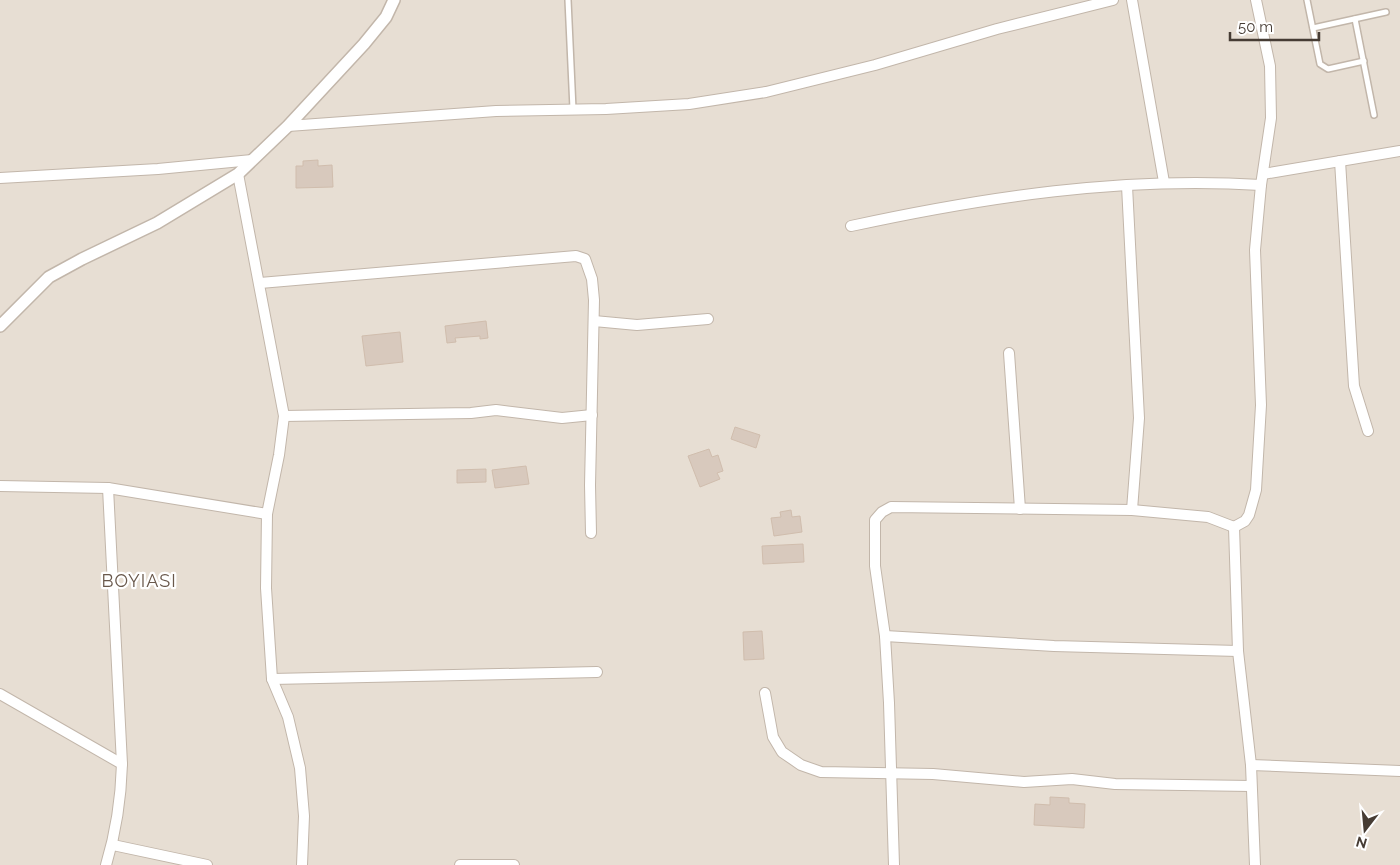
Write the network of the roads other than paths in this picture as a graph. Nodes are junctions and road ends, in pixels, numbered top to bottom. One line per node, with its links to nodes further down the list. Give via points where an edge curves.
1 (394, 0): 13 (street, via 386,17 364,44)
2 (568, 0): 11 (lane)
3 (1113, 0): 11 (street, via 766,92 689,104)
4 (1132, 0): 20 (street)
5 (1256, 0): 18 (street, via 1270,66 1271,118)
6 (1307, 0): 9 (lane)
7 (1386, 12): 8 (lane)
8 (1355, 18): 9 (lane); 10 (lane)
9 (1313, 28): 10 (lane, via 1322,67 1328,69)
10 (1364, 61): 12 (lane)
11 (573, 110): 13 (street, via 496,111)
12 (1374, 115)
13 (288, 126): 15 (street)
14 (1400, 150): 16 (street)
15 (252, 160): 17 (street); 19 (street)
16 (1340, 161): 18 (street); 31 (street, via 1354,386)
17 (238, 174): 24 (street); 27 (street, via 157,223 50,277)
18 (1263, 174): 21 (street)
19 (0, 178)
20 (1164, 182): 21 (street); 22 (street)
21 (1261, 185): 37 (street, via 1255,250 1261,405 1256,490 1249,515)
22 (1127, 186): 23 (street, via 1028,194); 35 (street, via 1139,418)
23 (851, 226)
24 (260, 283): 26 (street, via 576,256 585,259 592,279); 30 (street)
25 (708, 319): 26 (street, via 637,325)
26 (594, 321): 29 (street)
27 (0, 326)
28 (1009, 353): 34 (street)
29 (592, 415): 30 (street, via 562,418 496,410); 38 (street)
30 (284, 416): 36 (street, via 280,455)
31 (1368, 431)
32 (0, 486): 33 (street)
33 (108, 488): 36 (street); 45 (street)
34 (1020, 509): 35 (street); 39 (street, via 891,507 882,512 875,520 875,566)
35 (1132, 510): 37 (street, via 1208,517)
36 (267, 514): 42 (street, via 266,588)
37 (1234, 527): 40 (street)
38 (591, 533)
39 (885, 636): 40 (street, via 1054,646); 48 (street)
40 (1238, 651): 46 (street)
41 (597, 672): 42 (street)
42 (272, 679): 54 (street, via 288,716 300,768 304,816)
43 (765, 693): 48 (street, via 773,736 782,752 801,765 821,772)
44 (0, 694): 45 (street)
45 (122, 764): 50 (street, via 122,791)
46 (1251, 765): 47 (street); 49 (street)
47 (1400, 771)
48 (893, 775): 49 (street, via 933,774 1024,782 1072,779 1116,784); 57 (street)
49 (1252, 786): 58 (street)
50 (113, 845): 52 (street); 53 (street)
51 (480, 864): 55 (street); 56 (street)
52 (106, 865)
53 (207, 865)
54 (302, 865)
55 (460, 865)
56 (514, 865)
57 (894, 865)
58 (1255, 865)

